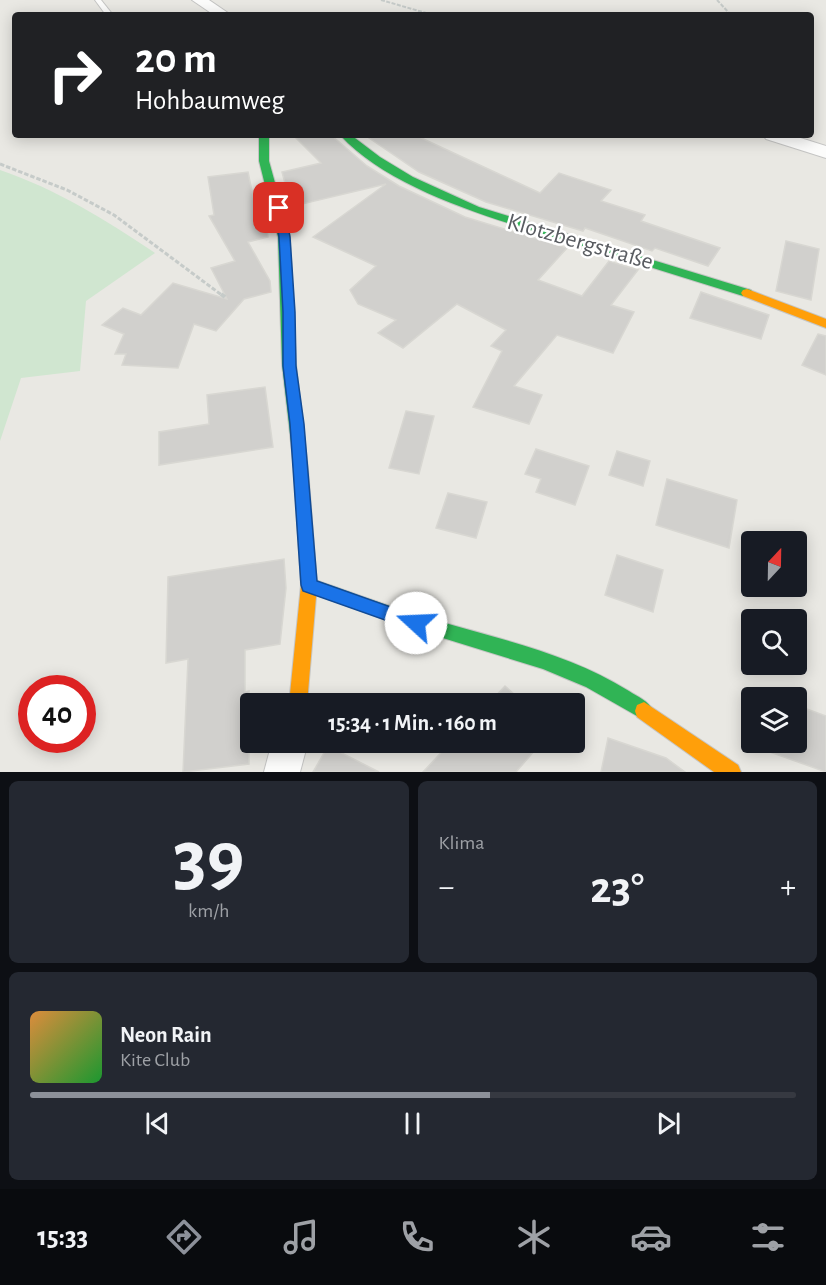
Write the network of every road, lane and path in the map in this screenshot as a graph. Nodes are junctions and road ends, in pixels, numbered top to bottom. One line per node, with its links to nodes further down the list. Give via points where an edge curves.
1 (98, 0): 5 (lane)
2 (199, 0): 6 (street)
3 (381, 0): 7 (path)
4 (717, 0): 8 (path)
5 (108, 12)
6 (219, 12)
7 (423, 12)
8 (728, 12)
9 (264, 138): 16 (street, via 266,175 279,208 284,237 289,366)
10 (349, 138): 15 (street, Klotzbergstraße, via 394,172 456,203 507,222 688,273)
11 (782, 138): 12 (street)
12 (826, 152)
13 (0, 164): 14 (path, via 97,205 137,230)
14 (225, 297)
15 (826, 324)
16 (309, 585): 17 (street); 20 (street, via 416,623 546,659 587,677 638,705)
17 (299, 693)
18 (287, 753): 19 (street)
19 (282, 772)
20 (731, 772)

